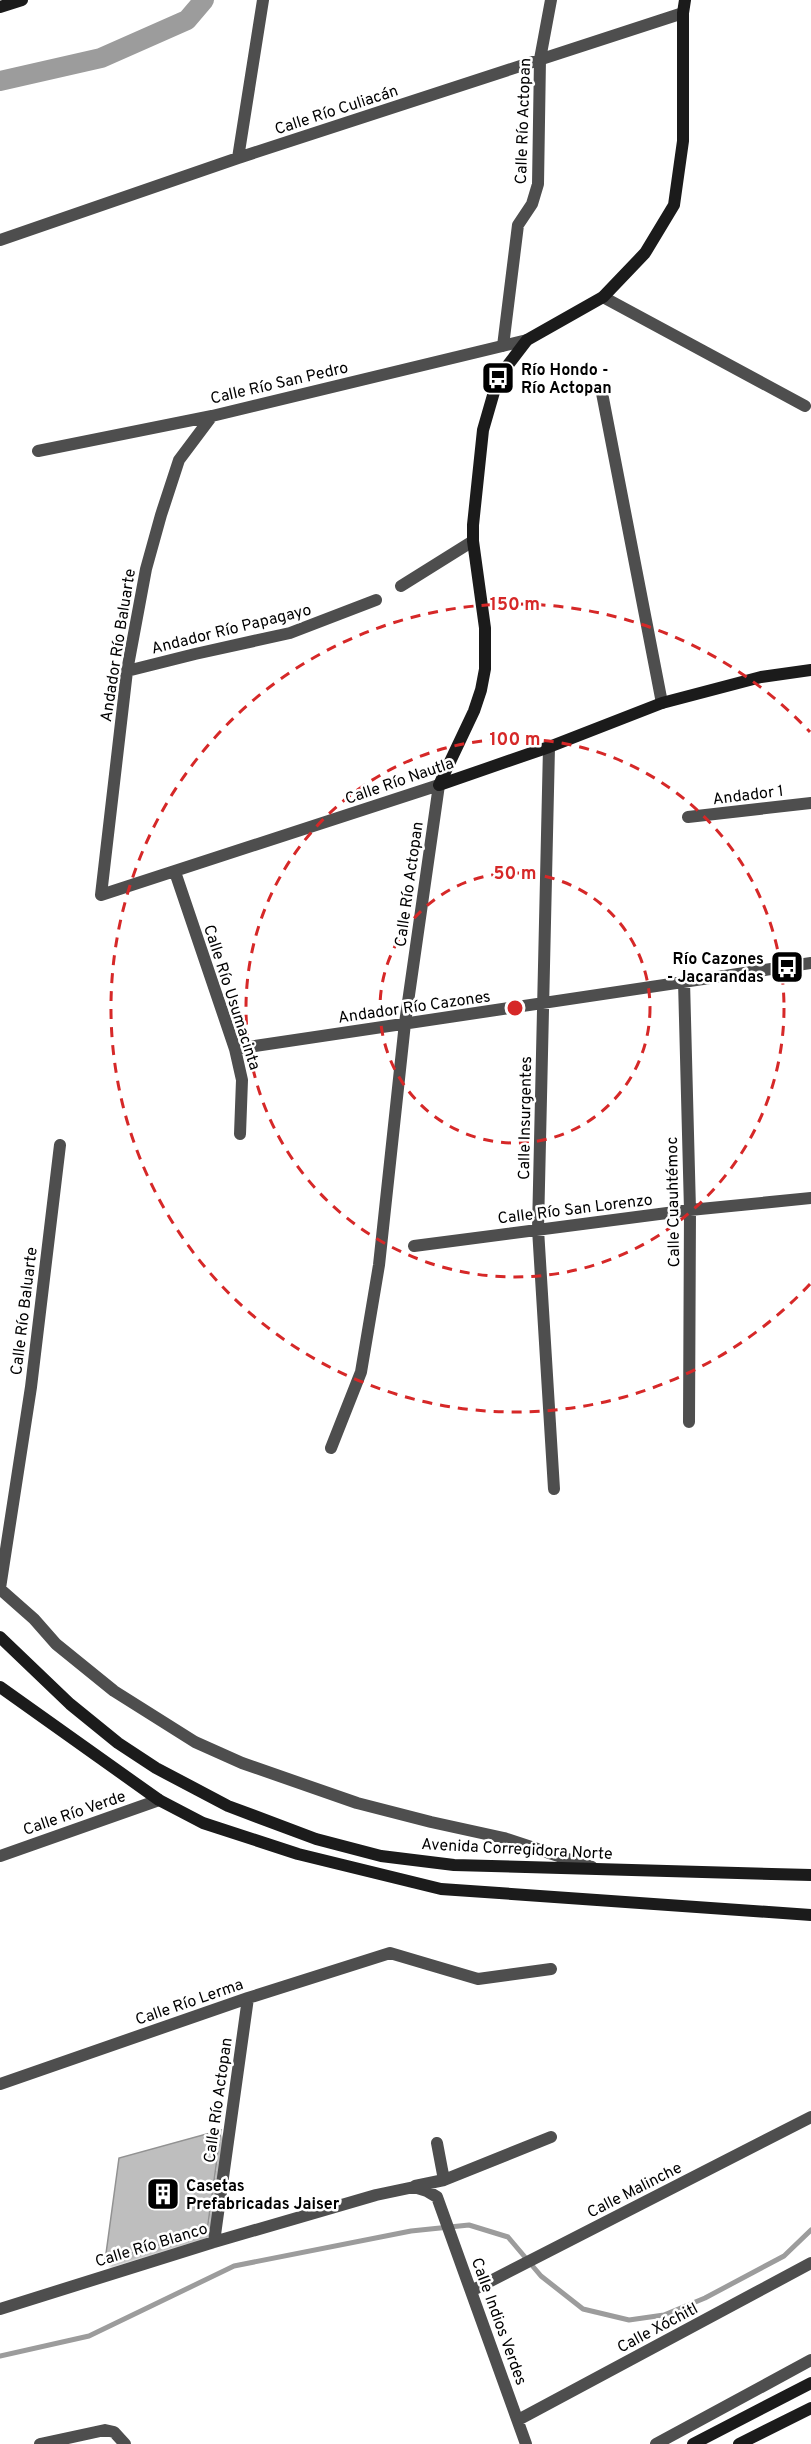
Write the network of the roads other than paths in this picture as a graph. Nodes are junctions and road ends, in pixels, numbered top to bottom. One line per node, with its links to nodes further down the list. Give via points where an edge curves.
1 (22, 0): 5 (main road)
2 (263, 0): 8 (street)
3 (551, 0): 7 (street, Calle Río Actopan)
4 (685, 0): 6 (main road)
5 (0, 7)
6 (683, 13): 7 (street, Calle Río Culiacán); 10 (main road, via 683,141 674,205 645,253)
7 (540, 59): 8 (street, Calle Río Culiacán); 12 (street, Calle Río Actopan, via 538,184 532,204 518,225)
8 (238, 158): 9 (street, Calle Río Culiacán)
9 (0, 240)
10 (603, 297): 11 (main road); 14 (street)
11 (527, 340): 12 (street, Calle Río San Pedro); 17 (main road, Calle Río Actopan, via 498,378 483,430)
12 (503, 346): 15 (street, Calle Río San Pedro)
13 (602, 393): 22 (street)
14 (806, 406)
15 (212, 416): 16 (street, Calle Río San Pedro); 21 (street, Andador Río Baluarte, via 179,460 164,504 146,568)
16 (38, 451)
17 (473, 540): 18 (street); 24 (main road, Calle Río Actopan, via 485,628 485,669 474,711)
18 (401, 586)
19 (376, 600): 21 (street, Andador Río Papagayo, via 290,633)
20 (811, 670): 22 (main road, Calle Río Nautla, via 760,677)
21 (127, 671): 28 (street, Andador Río Baluarte)
22 (662, 703): 23 (main road, Calle Río Nautla)
23 (549, 747): 24 (main road, Calle Río Nautla); 31 (street, Calle Insurgentes)
24 (439, 785): 27 (street, Calle Río Nautla); 32 (street, Calle Río Actopan)
25 (811, 803): 26 (street, Andador 1)
26 (688, 818)
27 (175, 872): 28 (street, Calle Río Nautla); 33 (street, Calle Río Usumacinta)
28 (101, 895)
29 (811, 963): 30 (street, Andador Río Cazones)
30 (684, 981): 31 (street, Andador Río Cazones); 37 (street, Calle Cuauhtémoc)
31 (542, 1004): 32 (street, Andador Río Cazones); 38 (street, Calle Insurgentes)
32 (405, 1023): 33 (street, Andador Río Cazones); 41 (street, Calle Río Actopan, via 379,1265 361,1372)
33 (235, 1049): 34 (street, Calle Río Usumacinta, via 242,1080)
34 (240, 1134)
35 (60, 1144): 43 (street, Calle Río Baluarte)
36 (811, 1198): 37 (street, Calle Río San Lorenzo)
37 (690, 1210): 38 (street, Calle Río San Lorenzo); 40 (street, Calle Cuauhtémoc)
38 (538, 1229): 39 (street, Calle Río San Lorenzo); 42 (street, Calle Insurgentes)
39 (414, 1246)
40 (689, 1422)
41 (331, 1448)
42 (554, 1489)
43 (0, 1588): 48 (street, via 56,1644 114,1691 195,1742 242,1763 357,1803 504,1838)
44 (0, 1637): 48 (main road, Avenida Corregidora Norte, via 70,1704 118,1743 228,1806 316,1839 381,1856 454,1865)
45 (0, 1687): 46 (main road)
46 (159, 1800): 47 (street, Calle Río Verde); 50 (main road, via 203,1823 298,1854 441,1889)
47 (0, 1856)
48 (596, 1869): 49 (main road, Avenida Corregidora Norte)
49 (811, 1875)
50 (811, 1915)
51 (551, 1969): 52 (street, Calle Río Lerma, via 478,1979 390,1953)
52 (248, 1998): 53 (street, Calle Río Lerma); 59 (street, Calle Río Actopan)
53 (0, 2084)
54 (811, 2117): 61 (street, Calle Malinche)
55 (551, 2137): 57 (street, Calle Río Blanco)
56 (437, 2143): 57 (street)
57 (444, 2180): 58 (street, Calle Río Blanco)
58 (414, 2187): 59 (street, Calle Río Blanco); 61 (street, Calle Indios Verdes, via 437,2197)
59 (214, 2242): 62 (street, Calle Río Blanco)
60 (811, 2264): 66 (street, Calle Xóchitl)
61 (471, 2291): 66 (street, Calle Indios Verdes)
62 (0, 2309)
63 (811, 2360): 70 (street)
64 (811, 2383): 71 (main road)
65 (811, 2408): 72 (main road)
66 (518, 2420): 69 (street, Calle Indios Verdes)
67 (40, 2444): 68 (street, via 105,2430 114,2432)
68 (125, 2444)
69 (526, 2444)
70 (656, 2444)
71 (693, 2444)
72 (739, 2444)

